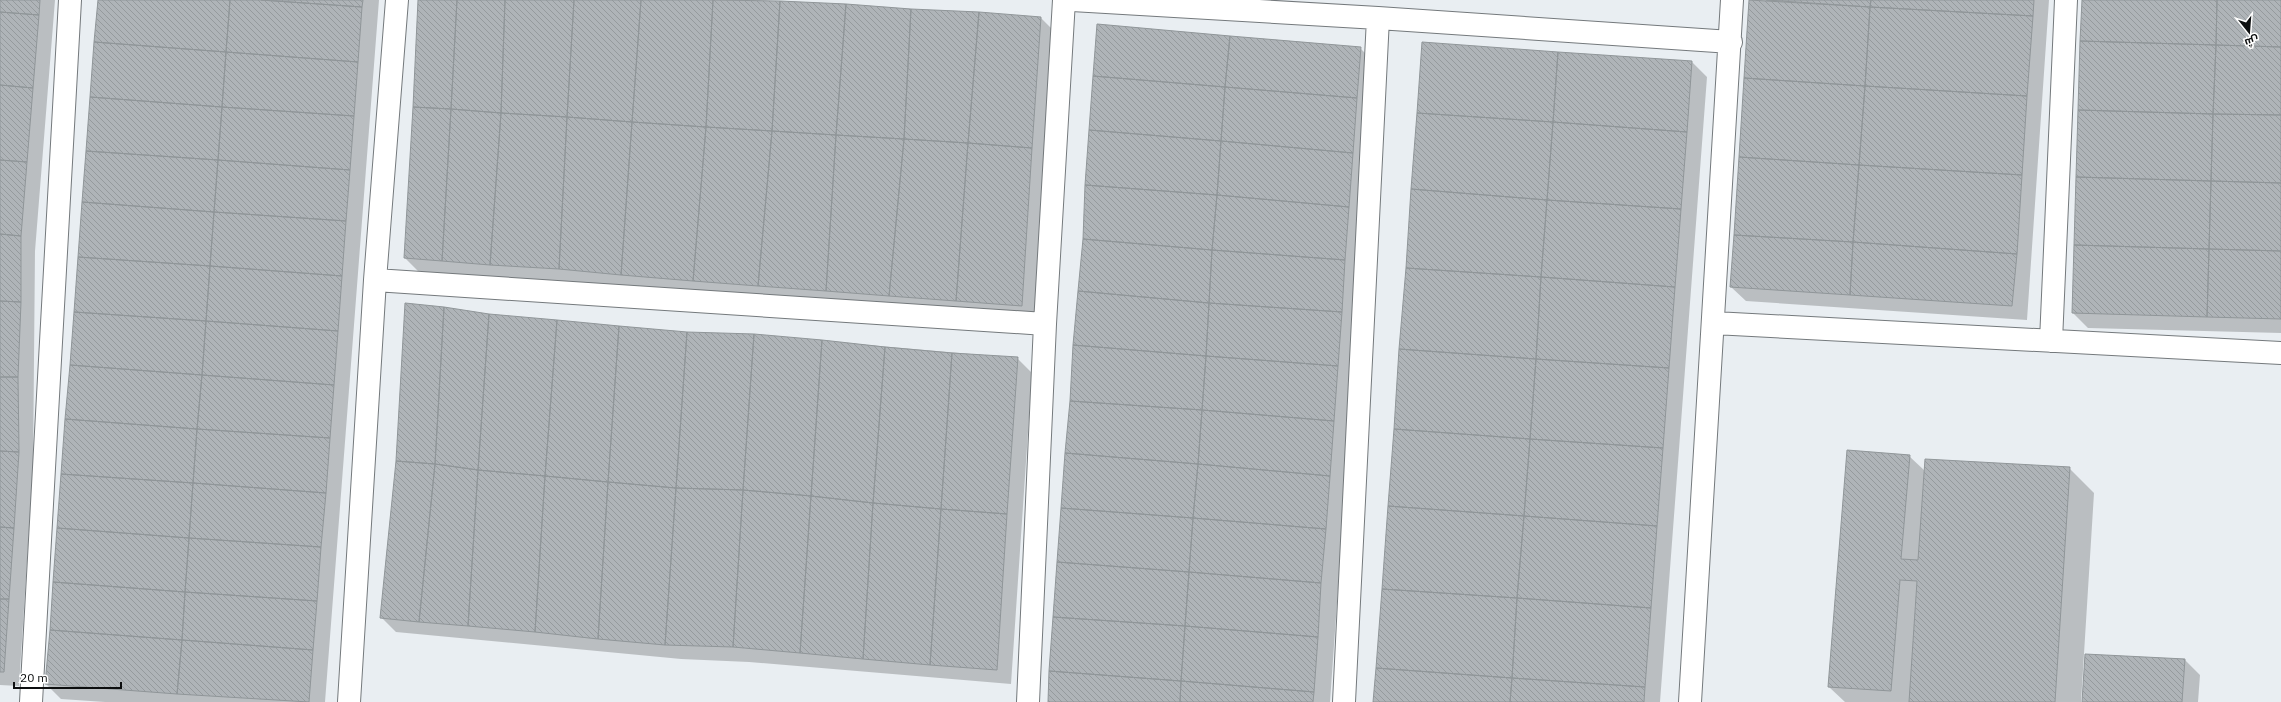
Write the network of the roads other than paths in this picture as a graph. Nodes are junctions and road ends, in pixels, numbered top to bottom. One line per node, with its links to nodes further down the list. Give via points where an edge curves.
1 (70, 0): 14 (street)
2 (397, 0): 9 (street)
3 (1064, 0): 11 (street)
4 (1072, 0): 7 (street)
5 (1732, 0): 8 (street)
6 (2066, 0): 12 (street)
7 (1378, 18): 8 (street); 17 (street)
8 (1731, 42): 10 (street)
9 (375, 280): 11 (street); 15 (street)
10 (1714, 323): 12 (street); 18 (street)
11 (1044, 324): 16 (street)
12 (2051, 341): 13 (street)
13 (2281, 353)
14 (31, 702)
15 (349, 702)
16 (1028, 702)
17 (1344, 702)
18 (1690, 702)

